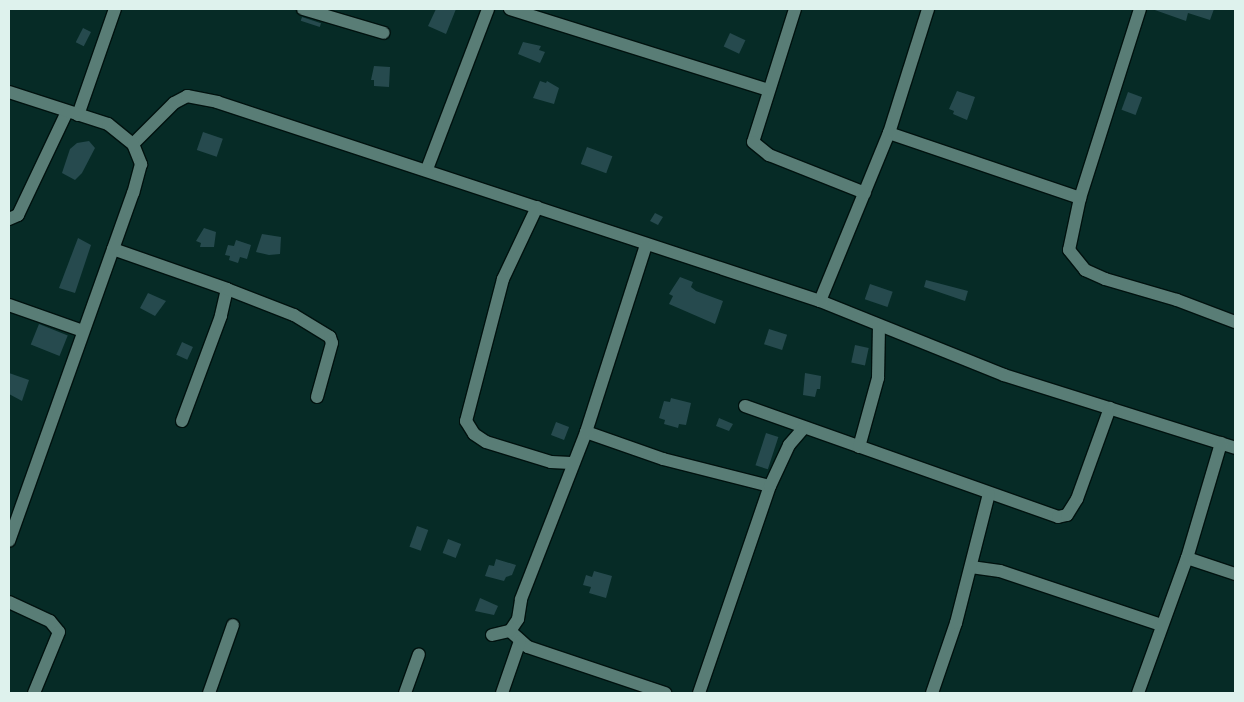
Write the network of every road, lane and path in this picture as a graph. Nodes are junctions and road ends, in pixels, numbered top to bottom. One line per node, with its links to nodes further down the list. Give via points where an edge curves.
1 (115, 9): 11 (street)
2 (303, 9): 8 (street)
3 (488, 9): 14 (street)
4 (510, 9): 9 (street)
5 (795, 9): 9 (street)
6 (928, 9): 12 (street)
7 (1140, 9): 16 (street)
8 (384, 34)
9 (768, 90): 15 (street, via 756,126 753,142 756,147)
10 (9, 92): 11 (street)
11 (73, 113): 13 (street, via 108,124); 18 (street, via 18,215)
12 (889, 133): 15 (street); 16 (street)
13 (133, 144): 14 (street, via 162,112 187,96 217,102); 20 (street, via 140,164)
14 (427, 169): 17 (street)
15 (865, 193): 22 (street)
16 (1080, 198): 24 (street, via 1070,250 1085,270)
17 (537, 207): 19 (street); 36 (street, via 503,279 466,421 474,434 486,442 551,462)
18 (9, 219)
19 (646, 246): 22 (street); 32 (street)
20 (113, 249): 21 (street); 26 (street)
21 (226, 289): 27 (street, via 294,315 330,338 332,342); 30 (street, via 221,316)
22 (820, 300): 25 (street)
23 (9, 305): 26 (street)
24 (1235, 322)
25 (878, 326): 29 (street, via 1004,375); 34 (street, via 878,378)
26 (84, 331): 39 (street)
27 (317, 397)
28 (745, 406): 31 (street)
29 (1110, 408): 33 (street); 38 (street, via 1077,499 1067,514 1058,517)
30 (182, 422)
31 (804, 428): 34 (street, via 823,432); 37 (street, via 789,445)
32 (586, 432): 36 (street); 37 (street, via 663,459)
33 (1221, 443): 35 (street); 41 (street)
34 (858, 447): 38 (street)
35 (1235, 448)
36 (572, 464): 47 (street, via 521,599 518,619)
37 (770, 486): 56 (street)
38 (989, 494): 42 (street)
39 (13, 518): 40 (street)
40 (9, 541)
41 (1187, 558): 43 (street); 46 (street)
42 (971, 567): 46 (street, via 1000,571); 57 (street)
43 (1235, 574)
44 (9, 602): 51 (street, via 50,621 59,632)
45 (233, 625): 52 (street)
46 (1161, 625): 58 (street)
47 (510, 631): 48 (street); 49 (street)
48 (492, 635)
49 (520, 640): 54 (street); 55 (street, via 528,647)
50 (419, 654): 53 (street)
51 (34, 693)
52 (209, 693)
53 (405, 693)
54 (502, 693)
55 (665, 693)
56 (699, 693)
57 (932, 693)
58 (1138, 693)

